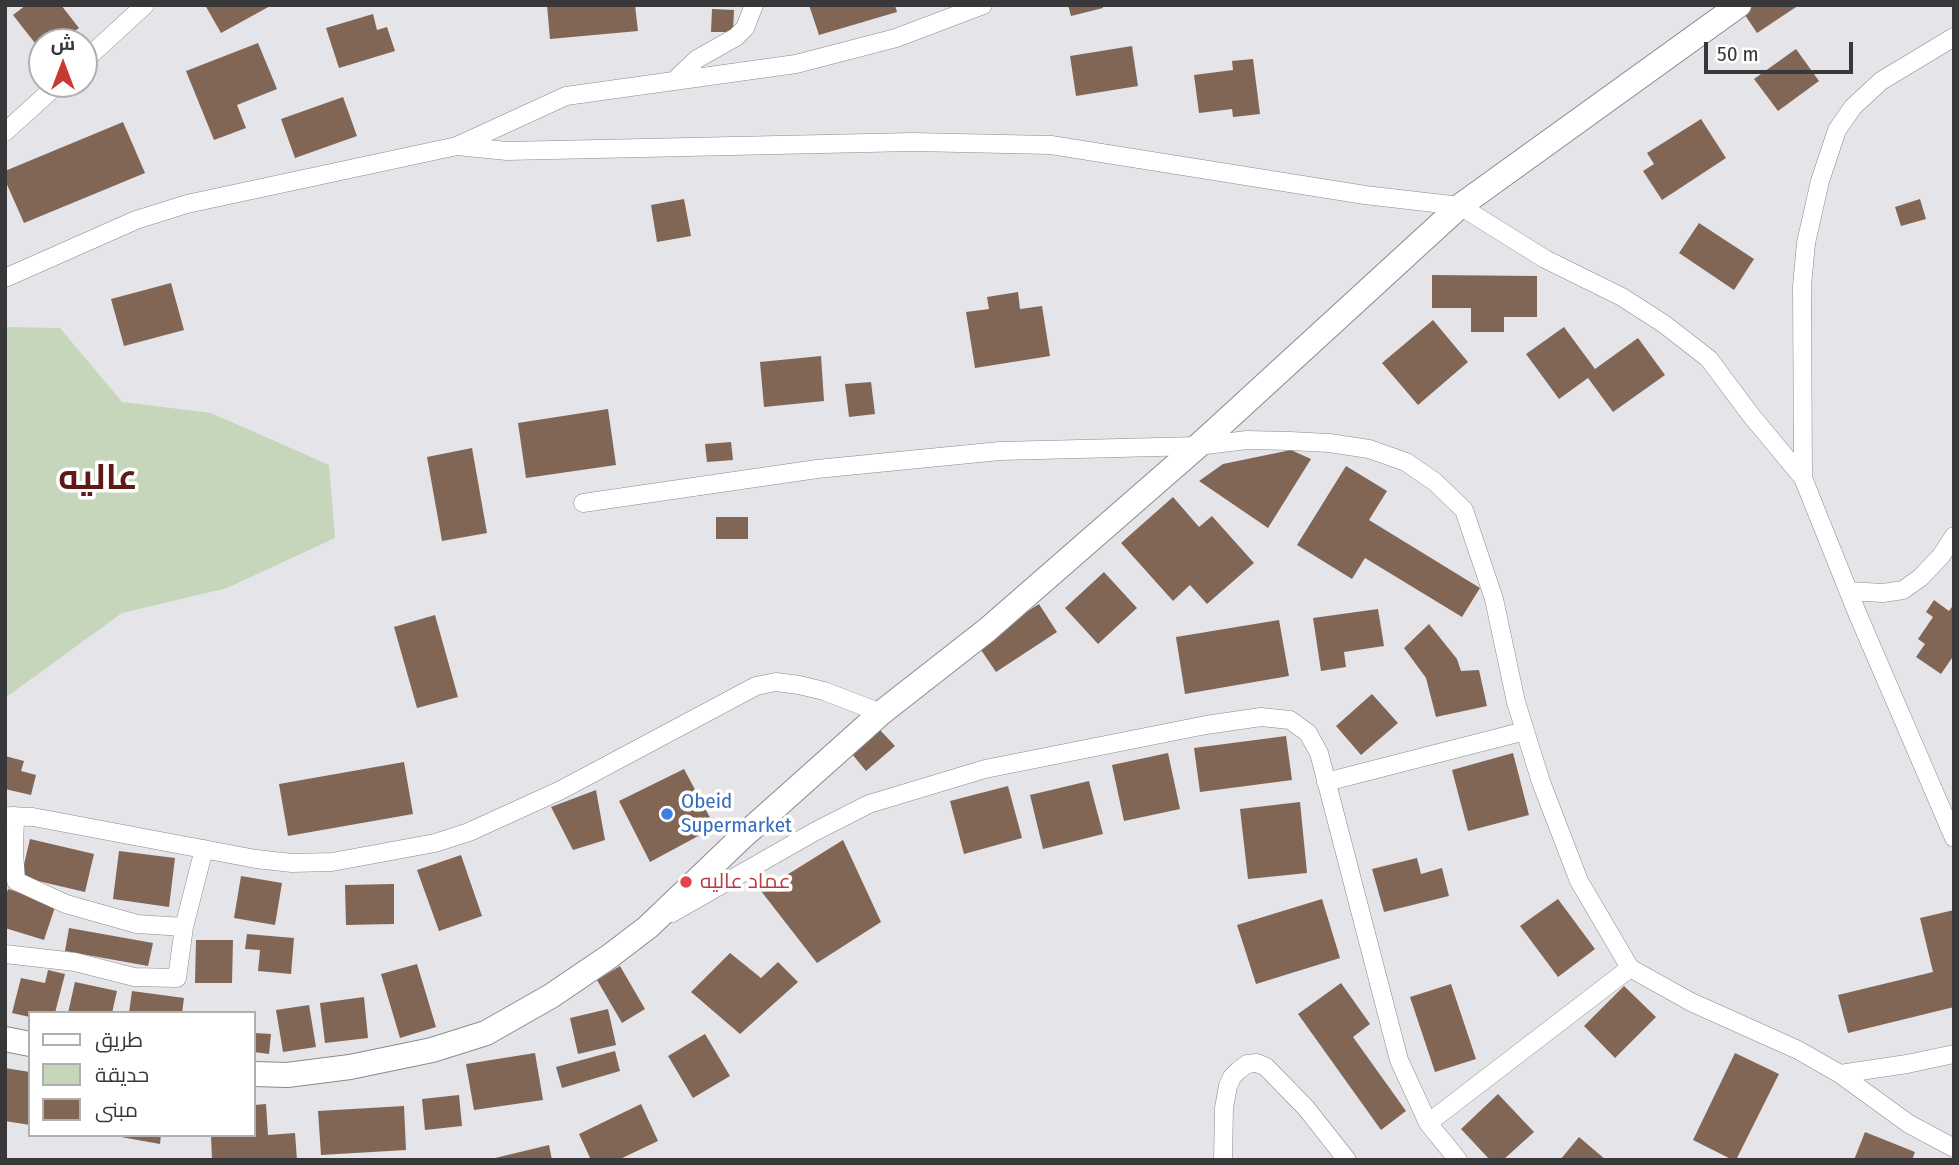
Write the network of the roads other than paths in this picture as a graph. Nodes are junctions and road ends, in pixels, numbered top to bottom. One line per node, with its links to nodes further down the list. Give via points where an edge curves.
1 (754, 5): 7 (street, via 736,37 697,59)
2 (983, 5): 7 (street, via 896,38 796,64)
3 (1739, 5): 11 (main road)
4 (145, 6): 6 (street)
5 (1954, 37): 14 (street, via 1881,81 1837,130 1820,181 1802,286)
6 (98, 48)
7 (676, 79): 10 (street, via 566,96)
8 (43, 98): 9 (street)
9 (5, 132)
10 (457, 146): 11 (street, via 507,151 913,142 1051,145 1353,194); 12 (street, via 187,204 136,220)
11 (1460, 206): 13 (main road); 14 (street, via 1545,258 1622,297 1709,359)
12 (5, 278)
13 (1198, 446): 15 (street, via 1000,451 817,470); 18 (main road, via 987,630); 19 (street, via 1247,440 1369,449 1406,462 1435,482 1464,510 1494,599)
14 (1803, 478): 17 (street)
15 (583, 503)
16 (1954, 536): 17 (street, via 1941,556 1903,590)
17 (1848, 591): 22 (street)
18 (881, 713): 23 (street, via 799,685 776,682 756,686 561,790 450,839 332,862 292,863); 25 (main road)
19 (1525, 731): 20 (street); 27 (street, via 1579,881)
20 (1326, 782): 25 (street, via 1308,733 1290,720 1261,717 985,769 869,804); 33 (street, via 1399,1059)
21 (10, 816): 23 (street); 24 (street, via 16,881 66,905 137,924)
22 (1954, 838)
23 (204, 849): 24 (street)
24 (184, 927): 26 (street, via 177,978 134,976 75,962)
25 (648, 927): 31 (main road, via 551,996 486,1033 350,1068)
26 (5, 954)
27 (1630, 968): 32 (street); 33 (street)
28 (5, 1039): 29 (main road)
29 (28, 1044)
30 (1954, 1054): 32 (street)
31 (256, 1074)
32 (1840, 1074): 34 (street, via 1909,1124)
33 (1428, 1123): 37 (street)
34 (1954, 1149)
35 (1223, 1160): 36 (street, via 1228,1086 1239,1070 1256,1063 1306,1108)
36 (1347, 1160)
37 (1458, 1160)

